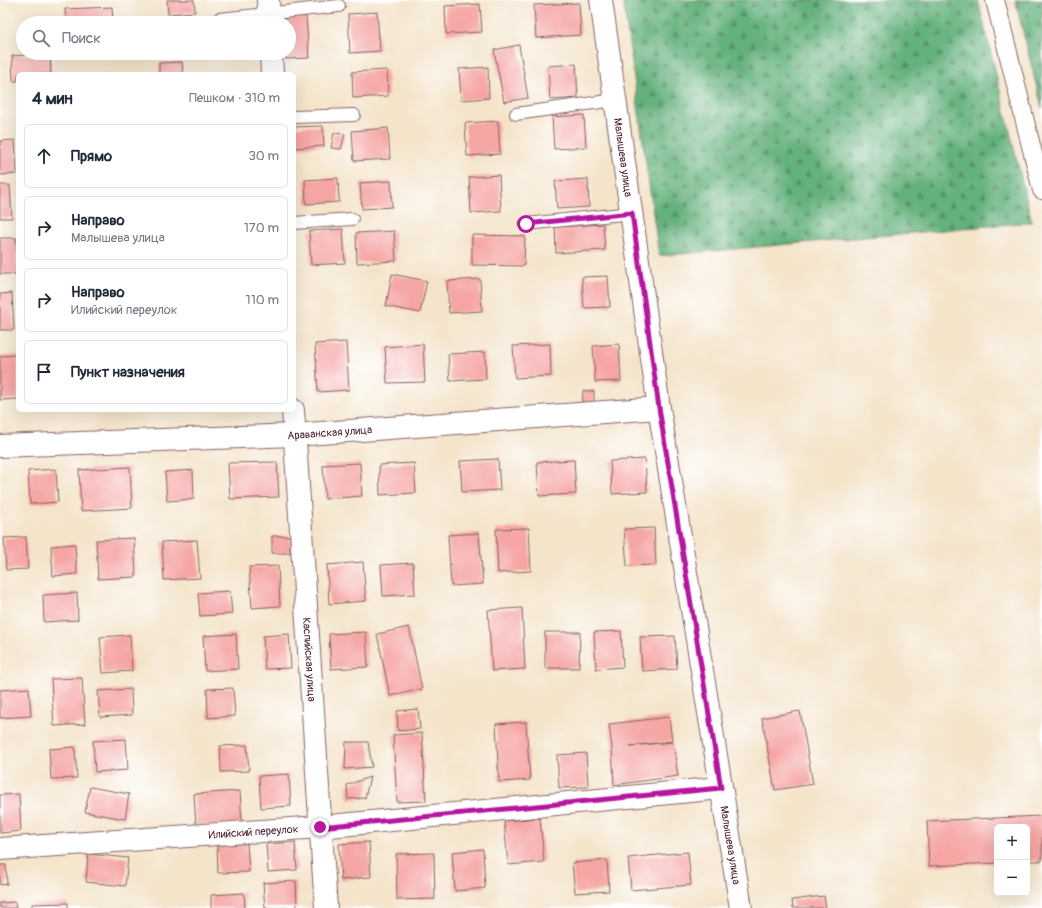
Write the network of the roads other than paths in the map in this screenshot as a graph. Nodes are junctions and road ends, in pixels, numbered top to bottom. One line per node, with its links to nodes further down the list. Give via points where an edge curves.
1 (601, 0): 8 (street, Малышева улица)
2 (995, 0): 12 (street)
3 (339, 6): 4 (lane)
4 (269, 12): 5 (lane)
5 (240, 16)
6 (271, 60): 7 (street)
7 (272, 72)
8 (615, 100): 9 (lane); 13 (street, Малышева улица)
9 (516, 114)
10 (354, 115): 11 (lane)
11 (296, 117)
12 (1042, 190)
13 (632, 213): 16 (lane); 17 (street, Малышева улица)
14 (352, 219): 15 (lane)
15 (296, 223)
16 (526, 224)
17 (659, 408): 19 (street, Араванская улица); 21 (street, Малышева улица)
18 (293, 412): 19 (street, Каспийская улица)
19 (294, 435): 20 (street, Араванская улица); 22 (street, Каспийская улица)
20 (0, 446)
21 (721, 788): 22 (street, Илийский переулок); 25 (street, Малышева улица)
22 (320, 827): 23 (street, Илийский переулок); 24 (street, Каспийская улица)
23 (0, 849)
24 (326, 908)
25 (741, 908)

